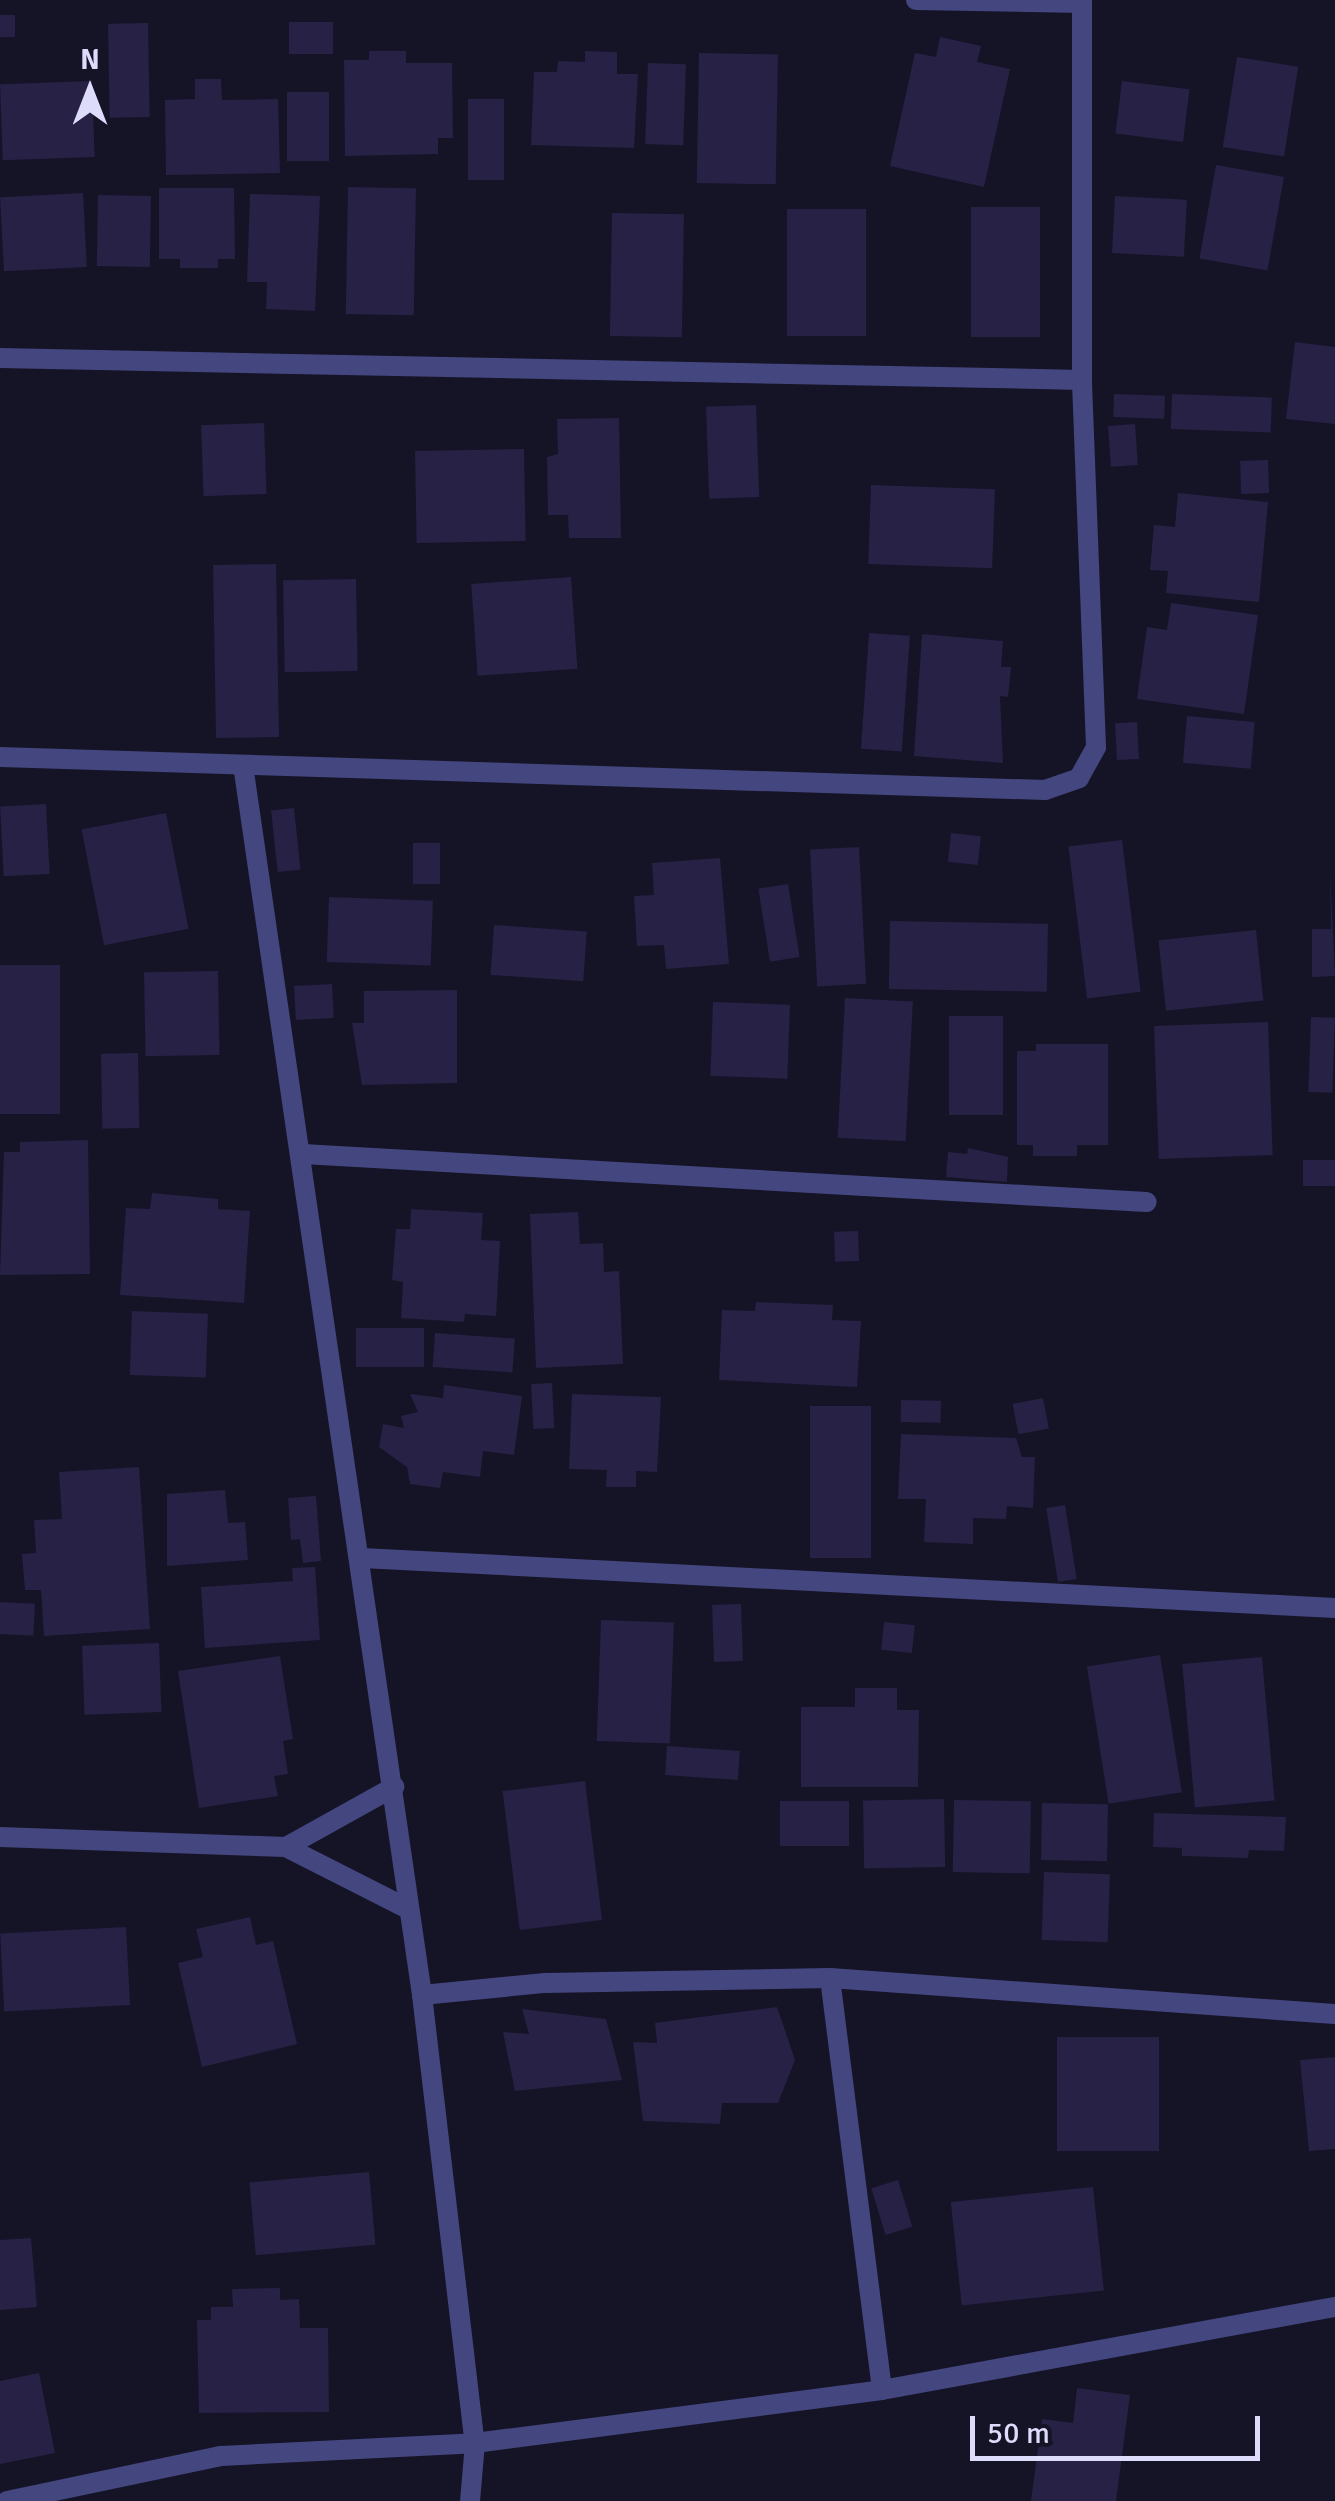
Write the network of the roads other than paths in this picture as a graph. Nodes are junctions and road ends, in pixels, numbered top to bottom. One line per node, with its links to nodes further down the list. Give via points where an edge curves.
1 (916, 0): 2 (street)
2 (1082, 2): 4 (street)
3 (0, 358): 4 (street)
4 (1082, 380): 6 (street, via 1096,748 1078,778 1045,790)
5 (0, 757): 6 (street)
6 (243, 765): 7 (street)
7 (302, 1154): 8 (street); 9 (street)
8 (1147, 1202)
9 (362, 1558): 10 (street); 11 (street)
10 (1335, 1608)
11 (394, 1787): 13 (street); 14 (street)
12 (0, 1837): 13 (street)
13 (286, 1847): 14 (street)
14 (408, 1910): 16 (street)
15 (830, 1978): 16 (street, via 544,1983); 17 (street); 19 (street)
16 (422, 1994): 20 (street)
17 (1335, 2014)
18 (1335, 2307): 19 (street)
19 (882, 2390): 20 (street)
20 (474, 2442): 21 (street, via 221,2456); 22 (street)
21 (7, 2501)
22 (470, 2501)

